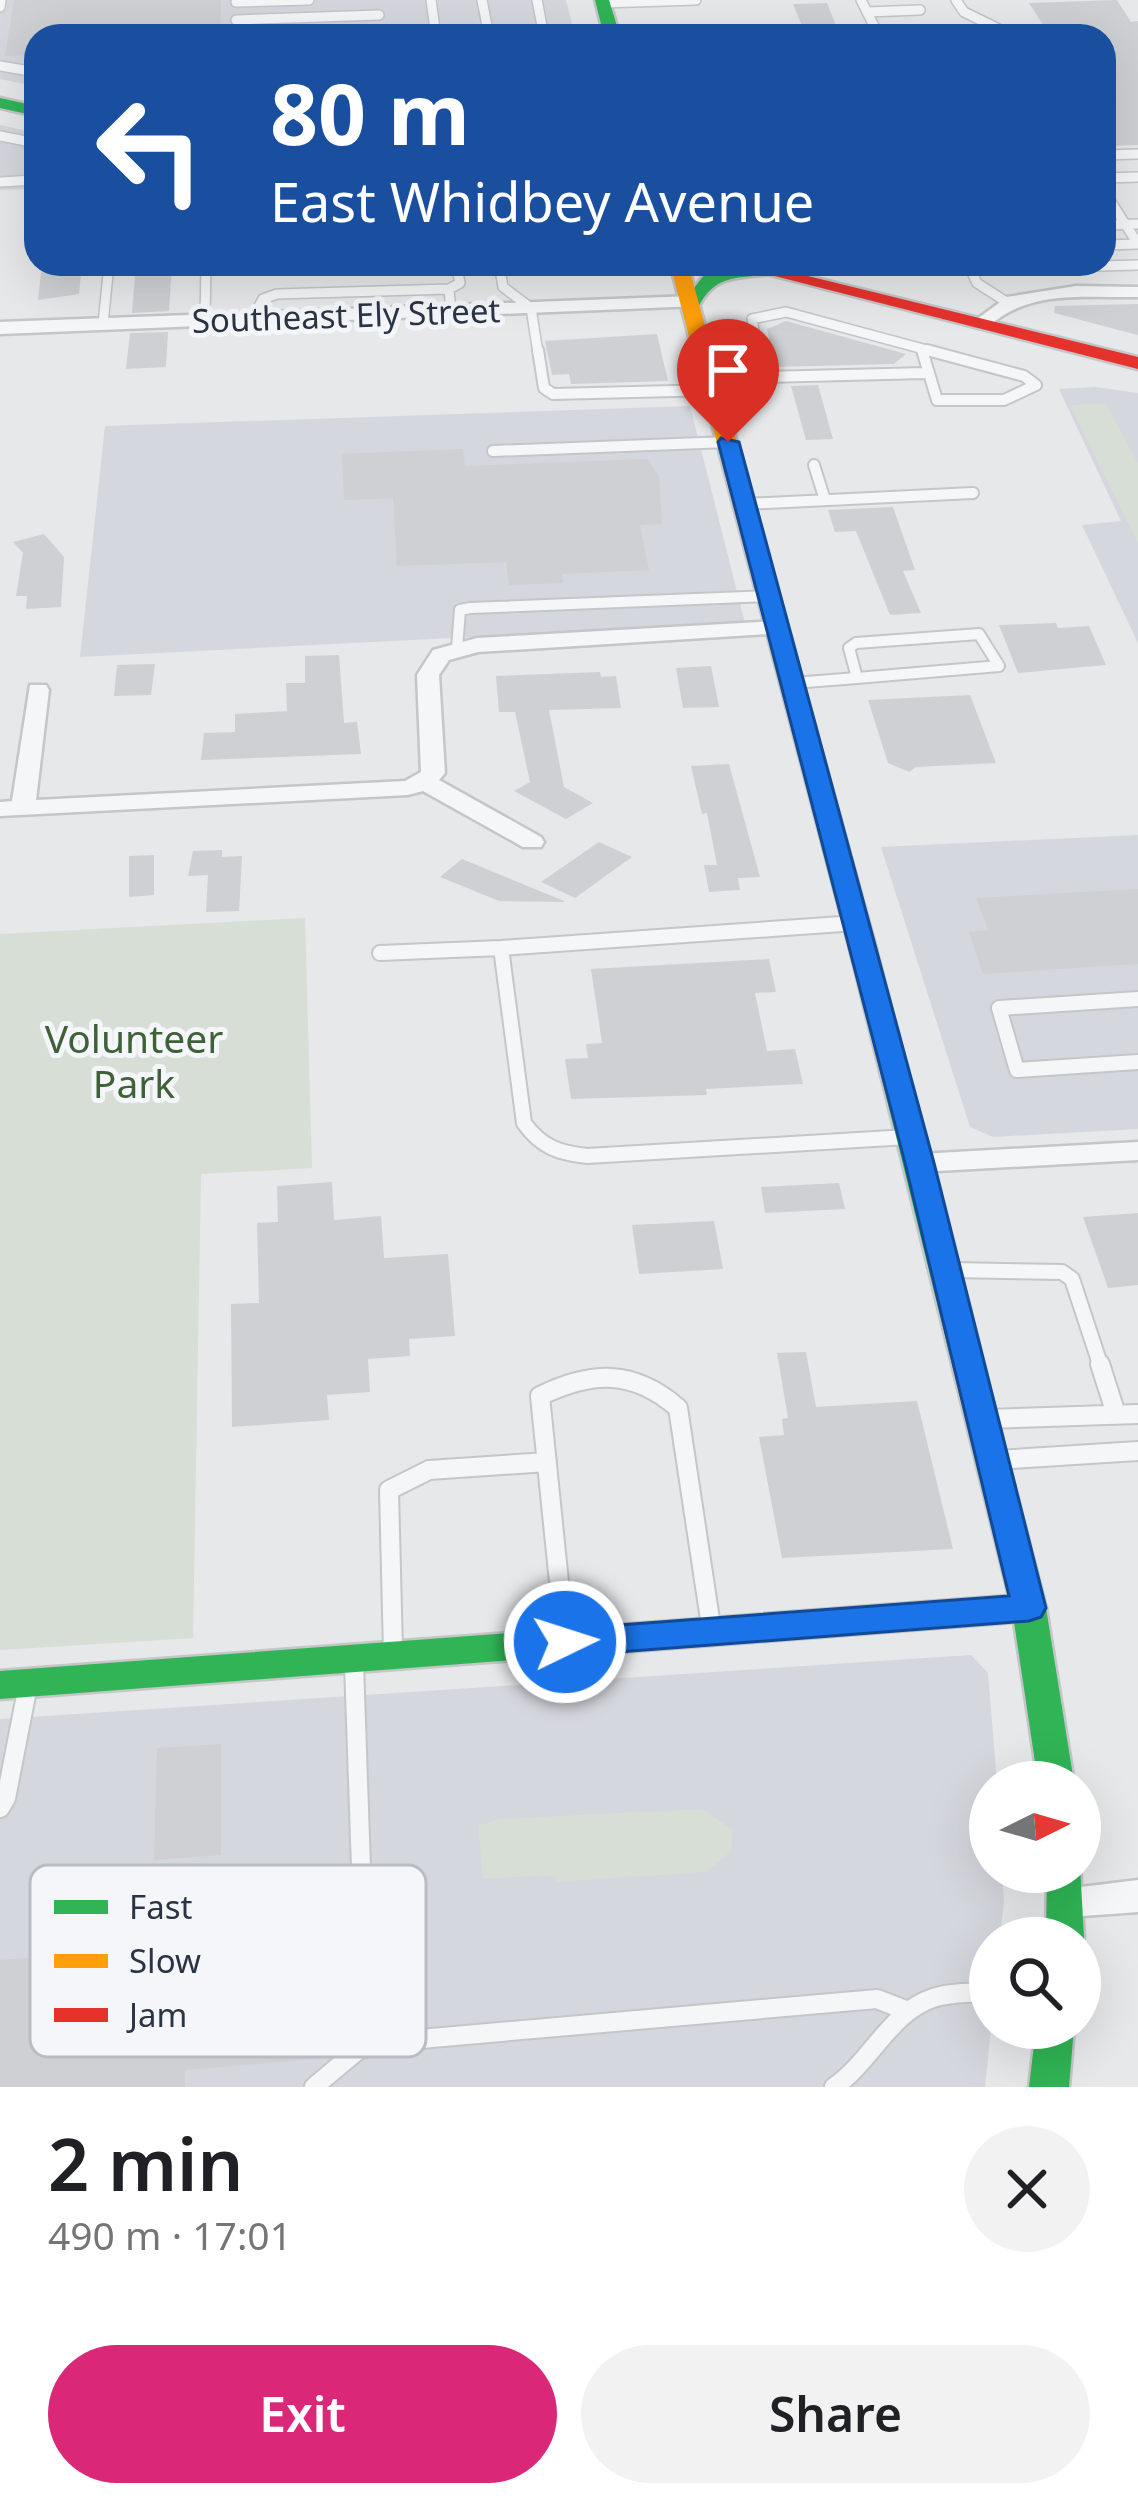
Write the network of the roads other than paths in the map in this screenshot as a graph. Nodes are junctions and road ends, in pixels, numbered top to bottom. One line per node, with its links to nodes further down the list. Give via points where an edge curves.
1 (309, 0): 6 (lane)
2 (377, 0): 10 (lane)
3 (696, 0): 7 (lane)
4 (861, 0): 9 (lane)
5 (956, 0): 15 (lane)
6 (236, 1): 11 (lane)
7 (603, 1)
8 (920, 10): 9 (lane)
9 (867, 12): 14 (lane)
10 (379, 15): 11 (lane); 13 (lane)
11 (236, 20): 12 (lane)
12 (236, 24)
13 (379, 24)
14 (873, 24)
15 (988, 24)
16 (1132, 224): 17 (lane)
17 (1138, 244)
18 (108, 276): 35 (lane)
19 (206, 276): 33 (lane)
20 (459, 276): 26 (lane)
21 (501, 276): 30 (lane, via 503,287)
22 (683, 276): 29 (street)
23 (718, 276): 29 (street, via 700,281)
24 (788, 276): 34 (street)
25 (974, 276): 28 (lane)
26 (449, 289): 31 (lane); 32 (lane, via 277,294 263,299)
27 (1138, 292): 28 (street)
28 (1005, 301): 34 (street)
29 (692, 302): 30 (street, Southeast Ely Street); 41 (street)
30 (531, 308): 31 (street, Southeast Ely Street); 41 (lane, via 544,388 553,394)
31 (451, 311): 32 (street, Southeast Ely Street)
32 (252, 319): 33 (street, Southeast Ely Street)
33 (205, 320): 35 (street, Southeast Ely Street)
34 (982, 322): 38 (street)
35 (103, 324): 36 (street, Southeast Ely Street)
36 (0, 328)
37 (922, 349): 39 (lane, via 777,312 752,319); 40 (lane); 40 (lane, via 1036,385 1012,399 937,400)
38 (1138, 363)
39 (761, 371): 40 (lane); 41 (lane)
40 (926, 373)
41 (713, 382): 42 (street)
42 (728, 442): 43 (lane); 47 (street)
43 (493, 451)
44 (814, 465): 46 (lane)
45 (973, 494): 46 (lane)
46 (825, 500): 47 (lane)
47 (745, 504): 48 (street)
48 (769, 596): 49 (street); 50 (lane, via 470,608 460,610)
49 (777, 628): 50 (street); 52 (street)
50 (457, 648): 54 (street, via 428,675 435,760)
51 (857, 678): 51 (lane, via 849,648 856,643 979,634 1000,660); 52 (lane)
52 (792, 683): 57 (street)
53 (38, 690): 55 (street)
54 (425, 782): 55 (street, via 389,792); 56 (street)
55 (12, 809)
56 (532, 842)
57 (856, 923): 58 (lane); 62 (street)
58 (501, 948): 59 (lane); 62 (lane, via 524,1124 555,1153)
59 (380, 953)
60 (1138, 1000): 61 (lane, via 999,1008 1017,1070)
61 (1138, 1062)
62 (916, 1150): 63 (street); 64 (street)
63 (1138, 1150)
64 (946, 1270): 65 (lane, via 1062,1272 1072,1279); 67 (street)
65 (1116, 1414): 66 (lane); 67 (lane)
66 (1138, 1414)
67 (982, 1419): 69 (street)
68 (1138, 1451): 69 (lane)
69 (992, 1461): 71 (street)
70 (547, 1462): 72 (lane, via 540,1396 567,1382 615,1373 657,1387 678,1408); 73 (lane); 74 (lane, via 429,1470 389,1490)
71 (1029, 1608): 72 (street); 77 (street)
72 (711, 1631): 73 (street)
73 (565, 1642): 74 (street)
74 (393, 1656): 75 (street)
75 (354, 1659): 76 (street); 79 (lane)
76 (14, 1684): 78 (lane)
77 (1053, 1761)
78 (0, 1808)
79 (361, 1865)
80 (1138, 1897): 81 (street)
81 (1066, 1904)
82 (969, 1994): 83 (lane, via 928,1999)
83 (908, 2011): 84 (lane, via 877,1999); 88 (lane, via 866,2064)
84 (426, 2038)
85 (1053, 2049): 89 (street)
86 (350, 2057): 87 (lane)
87 (314, 2087)
88 (834, 2087)
89 (1049, 2087)

